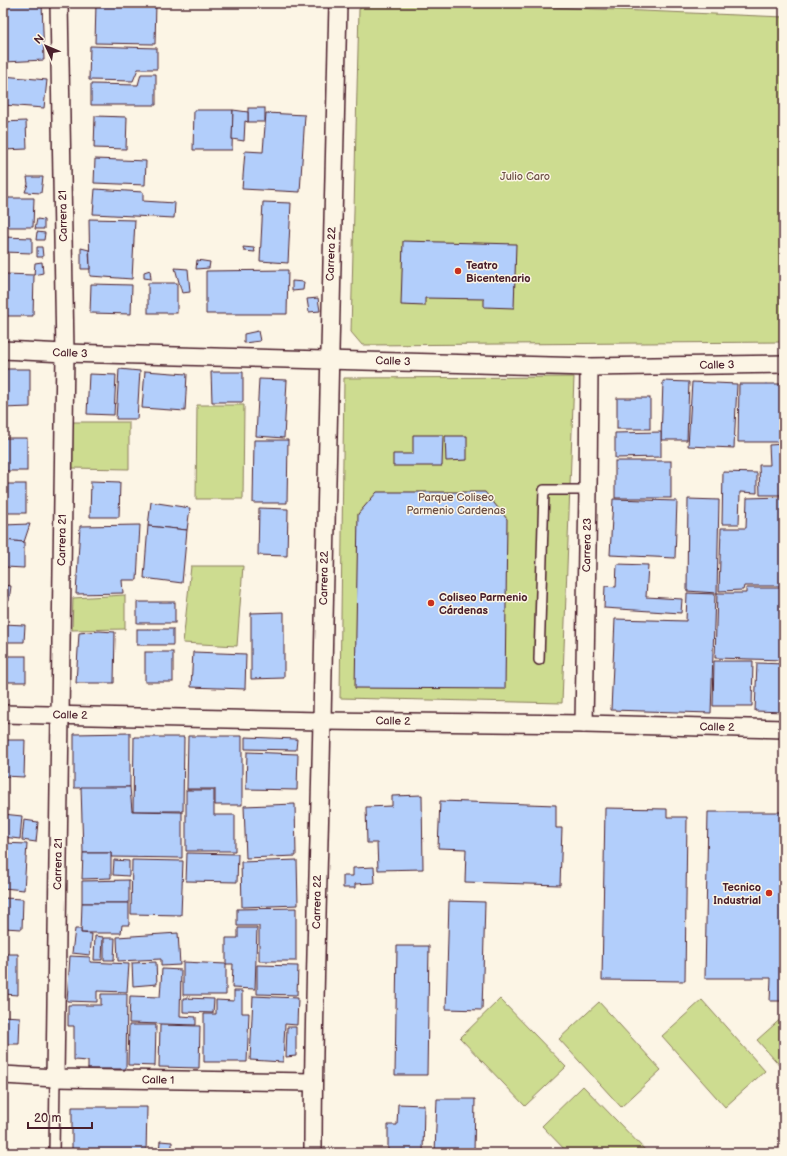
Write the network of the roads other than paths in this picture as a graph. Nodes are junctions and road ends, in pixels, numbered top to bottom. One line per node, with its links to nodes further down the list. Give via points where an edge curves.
1 (59, 3): 4 (street, Carrera 21)
2 (338, 3): 5 (street, Carrera 22)
3 (3, 350): 4 (street, Calle 3)
4 (65, 353): 5 (street, Calle 3); 11 (street, Carrera 21)
5 (328, 359): 7 (street, Calle 3); 12 (street, Carrera 22)
6 (784, 364): 7 (street, Calle 3)
7 (589, 367): 8 (street, Carrera 23)
8 (588, 490): 9 (lane, via 544,490); 13 (street, Carrera 23)
9 (539, 660)
10 (3, 714): 11 (street, Calle 2)
11 (60, 714): 12 (street, Calle 2); 16 (street, Carrera 21)
12 (322, 720): 13 (street, Calle 2); 17 (street, Carrera 22)
13 (584, 724): 14 (street, Calle 2)
14 (784, 729)
15 (3, 1075): 16 (street, Calle 1)
16 (55, 1078): 17 (street, Calle 1); 18 (lane)
17 (313, 1082): 19 (street, Carrera 22)
18 (54, 1153)
19 (313, 1153)

